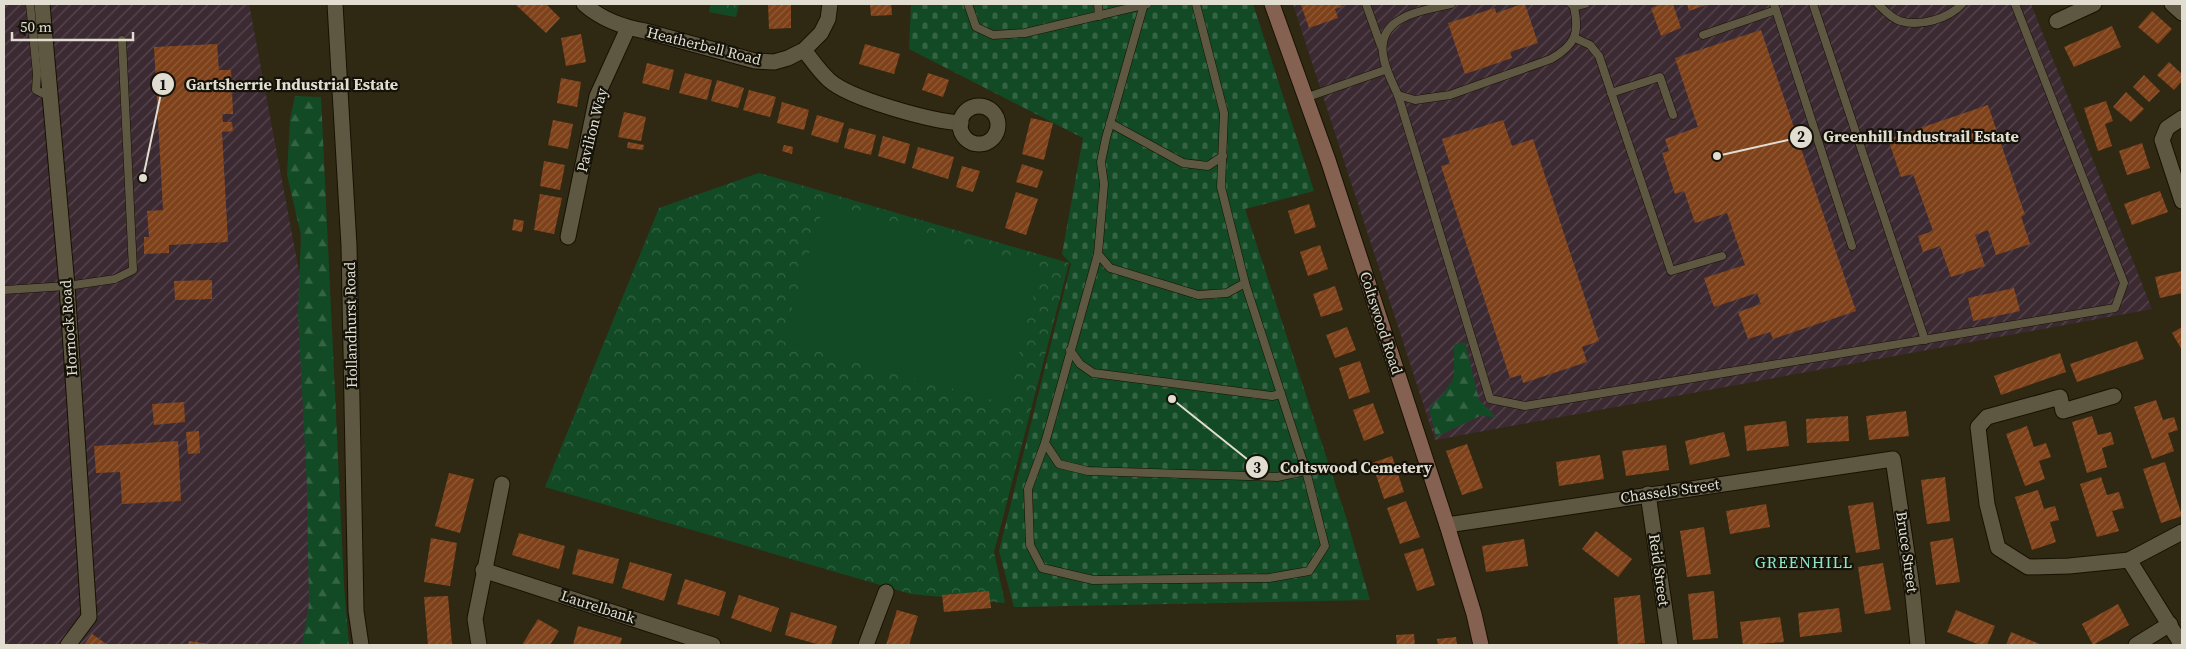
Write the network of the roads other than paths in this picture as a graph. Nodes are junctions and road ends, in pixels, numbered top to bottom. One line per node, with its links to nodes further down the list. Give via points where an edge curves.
1 (30, 4): 33 (lane, via 36,90)
2 (42, 4): 33 (street, Hornock Road)
3 (335, 4): 65 (street, Hollandhurst Road, via 349,246 356,611)
4 (584, 4): 25 (street, Heatherbell Road, via 609,21)
5 (830, 4): 30 (street, Heatherbell Road, via 828,19)
6 (968, 4): 23 (lane, via 976,27 993,35 1025,33)
7 (1098, 4): 23 (lane)
8 (1145, 4): 23 (lane); 38 (lane)
9 (1196, 4): 40 (lane, via 1224,113)
10 (1272, 4): 35 (main road, Coltswood Road)
11 (1366, 4): 29 (lane)
12 (1451, 4): 29 (lane, via 1402,18 1389,28)
13 (1585, 4): 20 (lane)
14 (1812, 4): 49 (lane)
15 (1878, 4): 16 (lane, via 1900,21 1918,23 1936,20)
16 (1962, 4)
17 (2015, 4): 49 (lane, via 2124,283 2116,308)
18 (2094, 4): 24 (street)
19 (2172, 4): 22 (street)
20 (1572, 6): 27 (lane, via 1578,24)
21 (1775, 7): 26 (lane); 43 (lane)
22 (2182, 14)
23 (1099, 16)
24 (2057, 21)
25 (628, 28): 30 (street, Heatherbell Road, via 754,61 774,62); 42 (street, Pavilion Way, via 597,96)
26 (1703, 35)
27 (1575, 38): 32 (lane, via 1590,45 1599,56); 34 (lane, via 1552,59 1450,95 1415,100)
28 (122, 40): 47 (lane, via 133,270 115,279)
29 (1380, 46): 31 (lane)
30 (804, 50): 39 (street, via 829,81 853,95)
31 (1386, 70): 34 (lane); 35 (lane)
32 (1611, 93): 36 (lane, via 1660,77); 45 (lane, via 1671,271)
33 (50, 96): 47 (street, Hornock Road)
34 (1398, 96): 49 (lane, via 1490,399 1525,406)
35 (1305, 98): 58 (main road, Coltswood Road)
36 (1673, 115)
37 (2182, 118): 41 (street, via 2167,128 2162,140)
38 (1110, 123): 40 (lane, via 1183,163 1208,166); 44 (lane, via 1101,162 1104,184)
39 (961, 124)
40 (1223, 156): 46 (lane, via 1221,187)
41 (2182, 201)
42 (568, 237)
43 (1852, 246)
44 (1098, 254): 46 (lane, via 1110,268 1198,296 1227,293); 50 (lane)
45 (1722, 256)
46 (1245, 283): 51 (lane)
47 (67, 286): 48 (lane); 64 (street, Hornock Road, via 89,617)
48 (4, 290)
49 (1925, 340)
50 (1070, 350): 51 (lane, via 1080,364 1093,373 1272,396); 53 (lane)
51 (1281, 394): 55 (lane)
52 (2114, 396): 60 (street, via 2063,411 2060,397 1986,417 1978,427 1987,504 1998,548 2028,567)
53 (1045, 443): 55 (lane, via 1059,464 1088,471 1277,477); 55 (lane, via 1028,489 1030,545 1042,568 1093,580 1270,578 1308,571 1326,546)
54 (1893, 460): 57 (street, Chassels Street); 71 (street, Bruce Street)
55 (1306, 472)
56 (502, 484): 61 (street)
57 (1648, 494): 58 (street, Chassels Street); 70 (street, Reid Street)
58 (1447, 525): 69 (main road, Coltswood Road)
59 (2182, 532): 60 (street)
60 (2129, 560): 63 (street)
61 (483, 570): 66 (street, via 475,619); 67 (street, Laurelbank)
62 (886, 592): 68 (street)
63 (2170, 624): 72 (street); 73 (street)
64 (68, 645)
65 (361, 645)
66 (479, 645)
67 (712, 645)
68 (866, 645)
69 (1481, 645)
70 (1670, 645)
71 (1918, 645)
72 (2136, 645)
73 (2182, 645)

